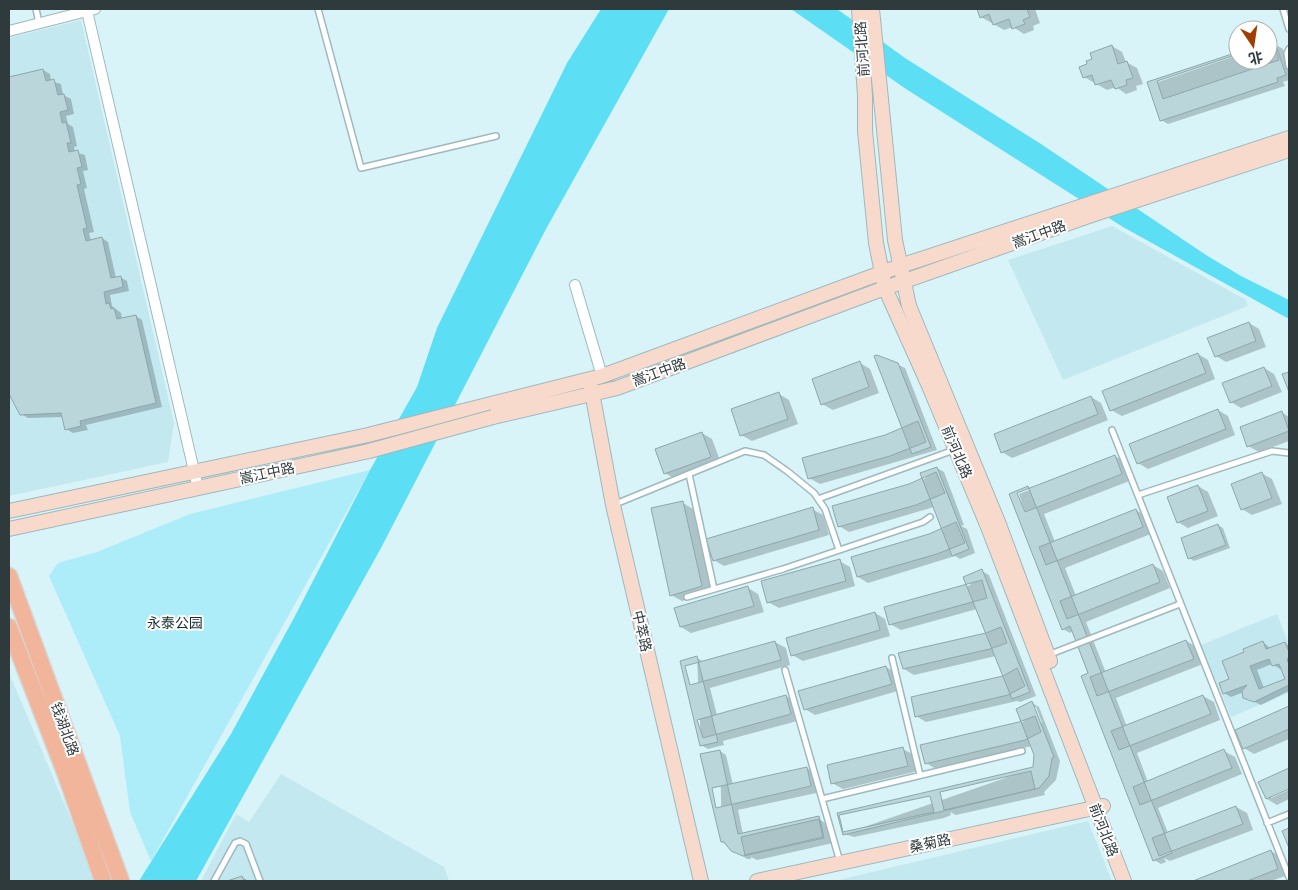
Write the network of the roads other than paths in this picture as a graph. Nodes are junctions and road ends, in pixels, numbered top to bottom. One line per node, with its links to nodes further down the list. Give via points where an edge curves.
1 (36, 9): 6 (lane)
2 (318, 9): 11 (lane, via 361,168)
3 (1283, 9): 7 (lane)
4 (91, 10): 6 (street); 27 (street)
5 (866, 12): 16 (main road, 前河北路); 17 (main road, 前河北路, via 865,131)
6 (39, 23): 8 (street)
7 (1289, 29)
8 (9, 31)
9 (1289, 49): 10 (lane)
10 (1289, 66)
11 (496, 136)
12 (1289, 138): 14 (main road, 嵩江中路)
13 (1289, 150): 14 (main road, 嵩江中路)
14 (1166, 184): 15 (main road, 嵩江中路)
15 (1085, 211): 16 (main road, 嵩江中路); 18 (main road, 嵩江中路)
16 (900, 266): 17 (main road, 嵩江中路); 18 (main road, 前河北路)
17 (882, 273): 20 (main road, 前河北路); 21 (main road, 嵩江中路)
18 (903, 282): 20 (main road, 嵩江中路); 42 (main road, 前河北路, via 909,306 998,522)
19 (575, 285): 21 (street)
20 (885, 288): 22 (main road, 嵩江中路, via 617,388); 25 (main road, 前河北路)
21 (595, 378): 22 (main road, 中萃路); 23 (main road, 嵩江中路)
22 (592, 394): 23 (main road, 嵩江中路); 32 (main road, 中萃路)
23 (492, 411): 27 (main road, 嵩江中路); 29 (main road, 嵩江中路, bridge, via 369,451)
24 (1112, 430): 30 (lane)
25 (956, 450): 31 (lane); 48 (main road, 前河北路)
26 (1289, 453): 30 (lane, via 1272,451)
27 (194, 472): 29 (street); 33 (main road, 嵩江中路)
28 (689, 474): 31 (lane, via 745,452 764,456); 32 (lane); 38 (lane)
29 (198, 488): 35 (main road, 嵩江中路)
30 (1138, 495): 40 (lane)
31 (818, 498): 36 (lane)
32 (612, 505): 57 (main road, 中萃路)
33 (9, 511)
34 (930, 517): 36 (lane)
35 (9, 529)
36 (839, 550): 38 (lane)
37 (9, 576): 54 (main road, 钱湖北路)
38 (714, 590): 39 (lane)
39 (687, 597)
40 (1180, 604): 42 (lane); 50 (lane)
41 (9, 627): 53 (main road, 钱湖北路, via 66,775)
42 (1048, 655): 48 (main road, 前河北路)
43 (892, 658): 46 (lane)
44 (785, 670): 47 (lane)
45 (1022, 751): 46 (lane)
46 (920, 776): 47 (lane)
47 (822, 799): 51 (lane)
48 (1099, 806): 51 (main road, 桑菊路); 59 (main road, 前河北路); 60 (main road, 前河北路)
49 (1289, 814): 50 (lane)
50 (1268, 823): 52 (lane)
51 (840, 863): 58 (main road, 桑菊路)
52 (1289, 877)
53 (102, 881)
54 (121, 881)
55 (214, 881): 56 (lane, via 235,843 240,841 246,844)
56 (260, 881)
57 (700, 881)
58 (757, 881)
59 (1124, 881)
60 (1133, 881)

